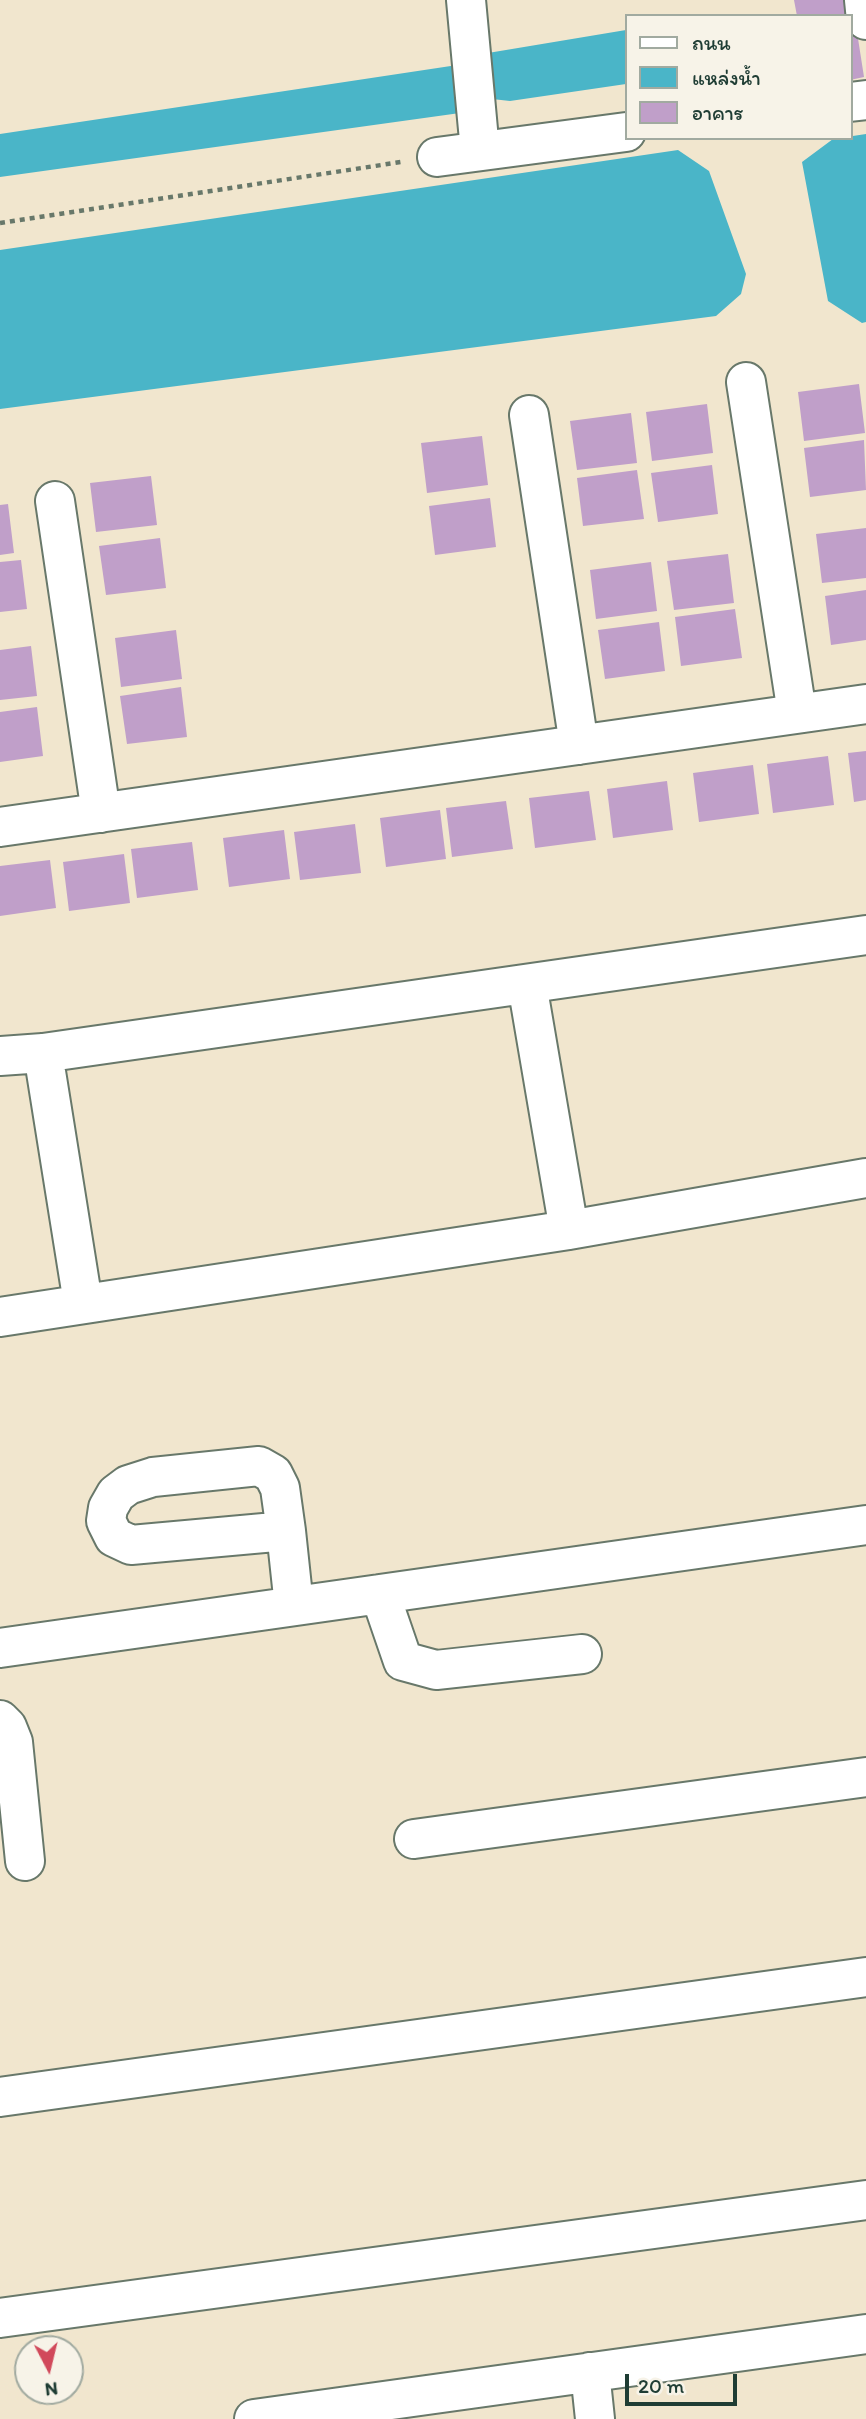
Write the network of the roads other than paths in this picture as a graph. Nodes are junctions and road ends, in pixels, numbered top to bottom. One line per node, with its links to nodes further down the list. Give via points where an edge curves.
1 (466, 0): 5 (street)
2 (864, 0): 3 (street)
3 (866, 20)
4 (624, 132): 5 (street)
5 (480, 152): 6 (street)
6 (437, 157)
7 (746, 382): 11 (street)
8 (528, 415): 12 (street)
9 (55, 501): 13 (street)
10 (866, 704): 11 (street)
11 (797, 713): 12 (street)
12 (579, 745): 13 (street)
13 (101, 813): 14 (street)
14 (0, 827)
15 (866, 936): 16 (street)
16 (527, 984): 17 (street); 20 (street)
17 (43, 1052): 18 (street); 21 (street)
18 (0, 1056)
19 (866, 1178): 20 (street)
20 (569, 1230): 21 (street)
21 (83, 1303): 22 (street)
22 (0, 1317)
23 (866, 1525): 25 (street)
24 (286, 1531): 26 (street)
25 (380, 1594): 26 (street); 28 (street, via 403,1661 436,1670)
26 (294, 1606): 27 (street)
27 (0, 1648)
28 (582, 1654)
29 (0, 1720): 32 (street, via 13,1742)
30 (866, 1777): 31 (street)
31 (414, 1839)
32 (25, 1861)
33 (866, 1977): 34 (street)
34 (0, 2097)
35 (866, 2200): 36 (street)
36 (0, 2318)
37 (866, 2334): 38 (street)
38 (590, 2372): 39 (street); 40 (street)
39 (254, 2419)
40 (595, 2419)

